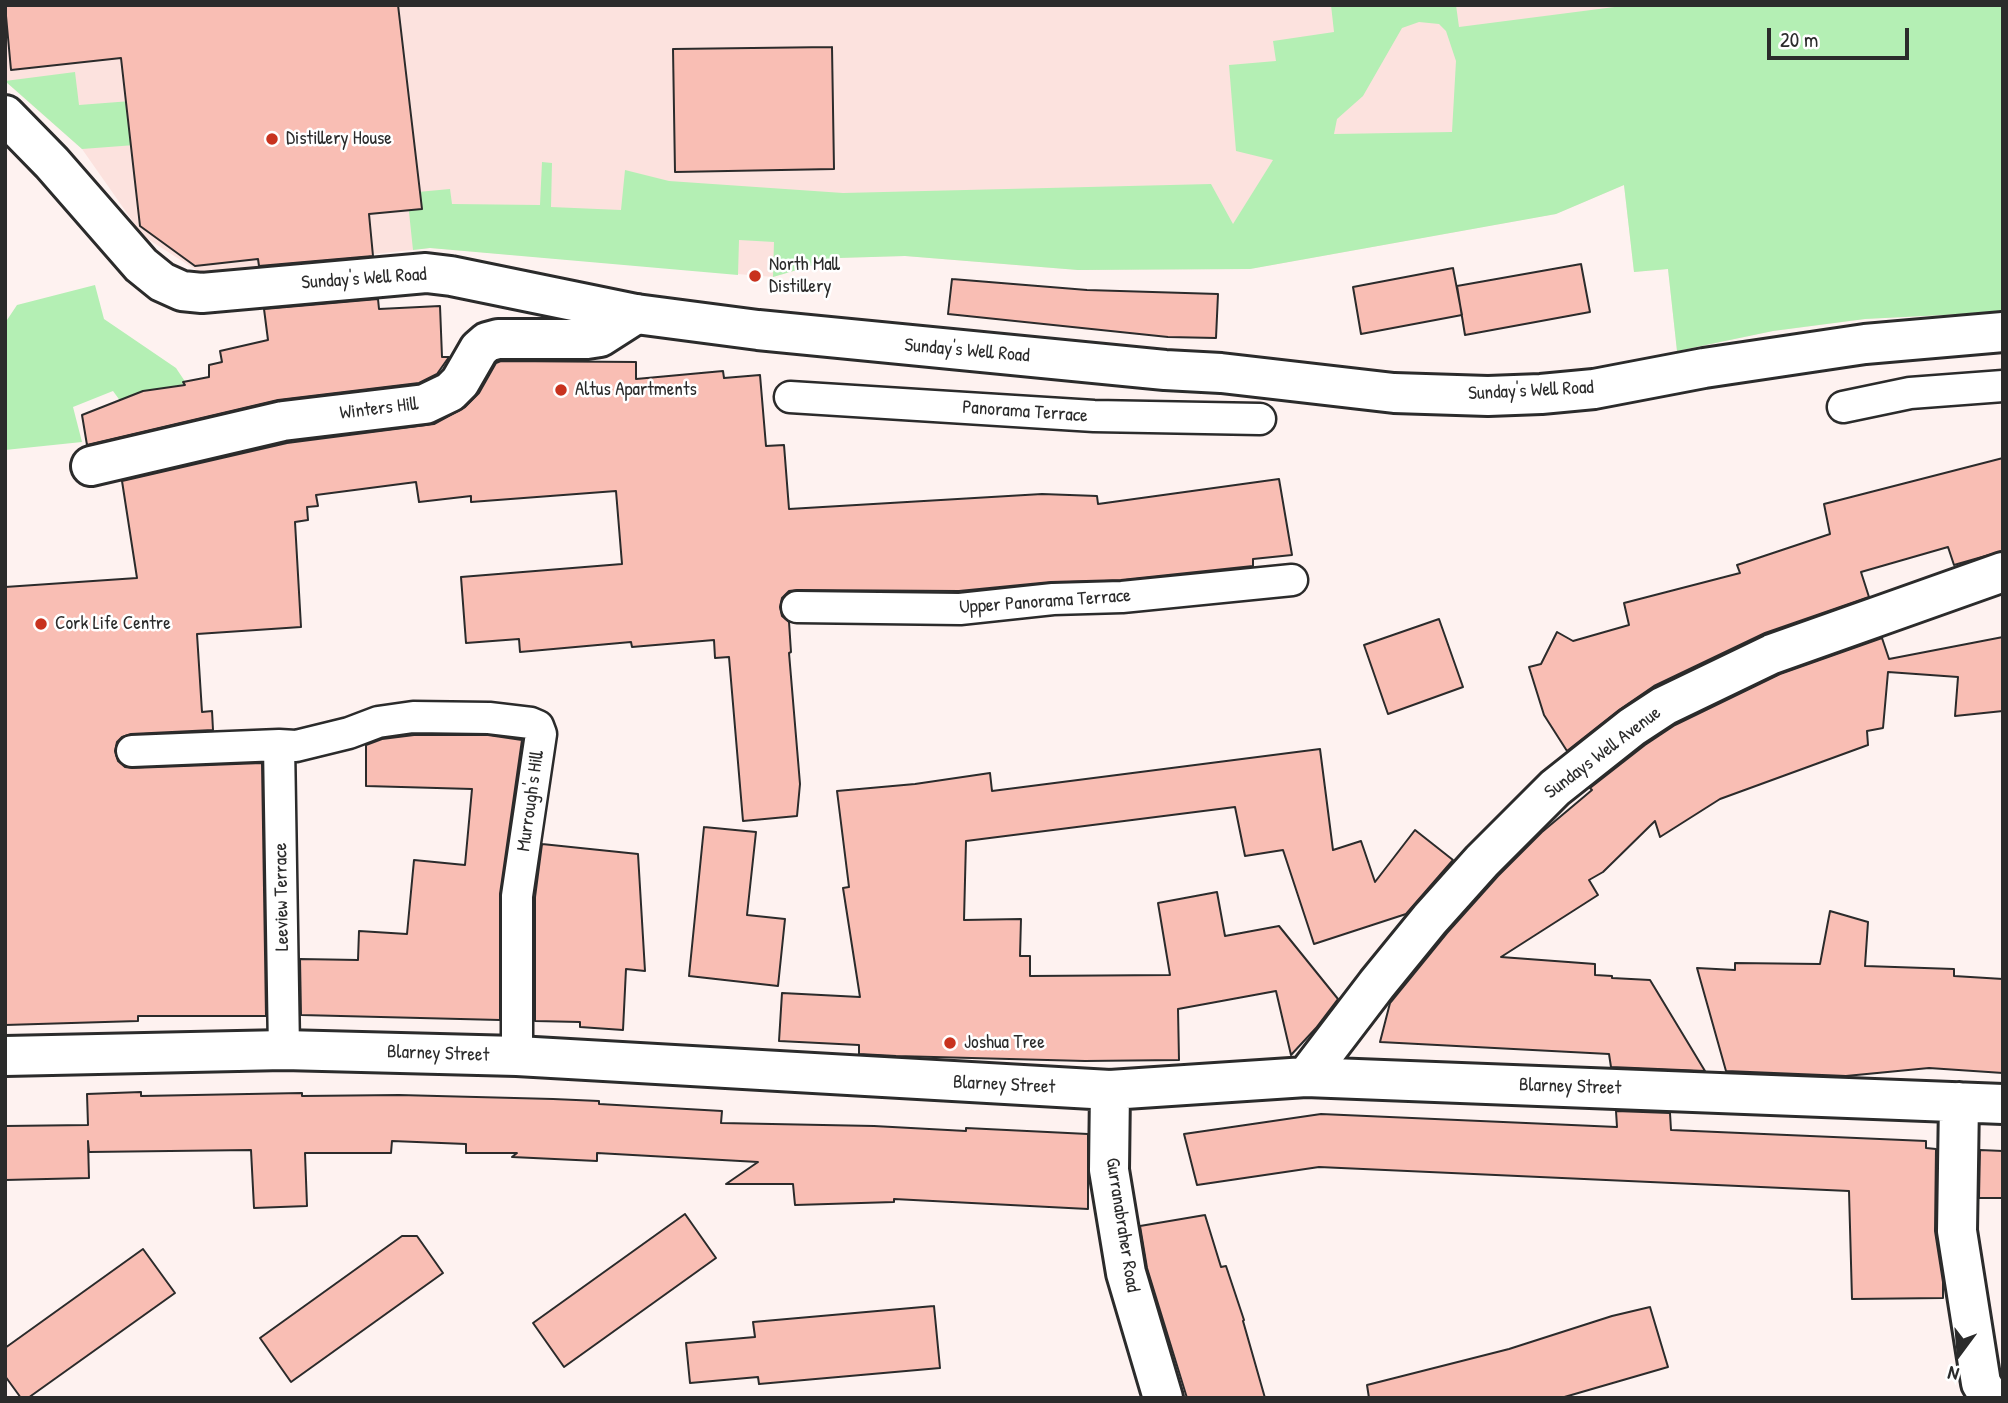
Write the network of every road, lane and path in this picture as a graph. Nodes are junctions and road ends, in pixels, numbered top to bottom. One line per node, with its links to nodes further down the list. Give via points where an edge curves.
1 (5, 115): 2 (street, Sunday's Well Road, via 141,265 182,291 426,273)
2 (636, 314): 3 (street, Sunday's Well Road, via 1394,393 1488,396 1594,389 1865,344); 8 (street, Winters Hill, via 600,337 487,342 460,382 425,404 283,421)
3 (2003, 332)
4 (2003, 386): 6 (street, via 1910,393)
5 (790, 397): 7 (street, Panorama Terrace, via 1094,416)
6 (1843, 407)
7 (1260, 419)
8 (91, 466)
9 (2003, 572): 17 (street, Sundays Well Avenue, via 1772,654 1664,706 1632,727 1555,788 1482,861 1377,984)
10 (1292, 580): 11 (street, Upper Panorama Terrace, via 960,609)
11 (797, 607)
12 (279, 745): 13 (street); 14 (street, Leeview Terrace); 16 (street, Murrough's Hill, via 296,746 378,722 413,717 489,718 538,726 541,734 517,896)
13 (132, 751)
14 (284, 1050): 15 (street, Blarney Street); 16 (street, Blarney Street)
15 (5, 1056)
16 (517, 1056): 18 (street, Blarney Street)
17 (1306, 1077): 18 (street, Blarney Street); 19 (street, Blarney Street)
18 (1110, 1090): 21 (street, Gurranabraher Road, via 1110,1170 1126,1273)
19 (1959, 1102): 20 (street, Blarney Street); 22 (street, via 1956,1231 1981,1383)
20 (2003, 1104)
21 (1163, 1398)
22 (1990, 1398)

